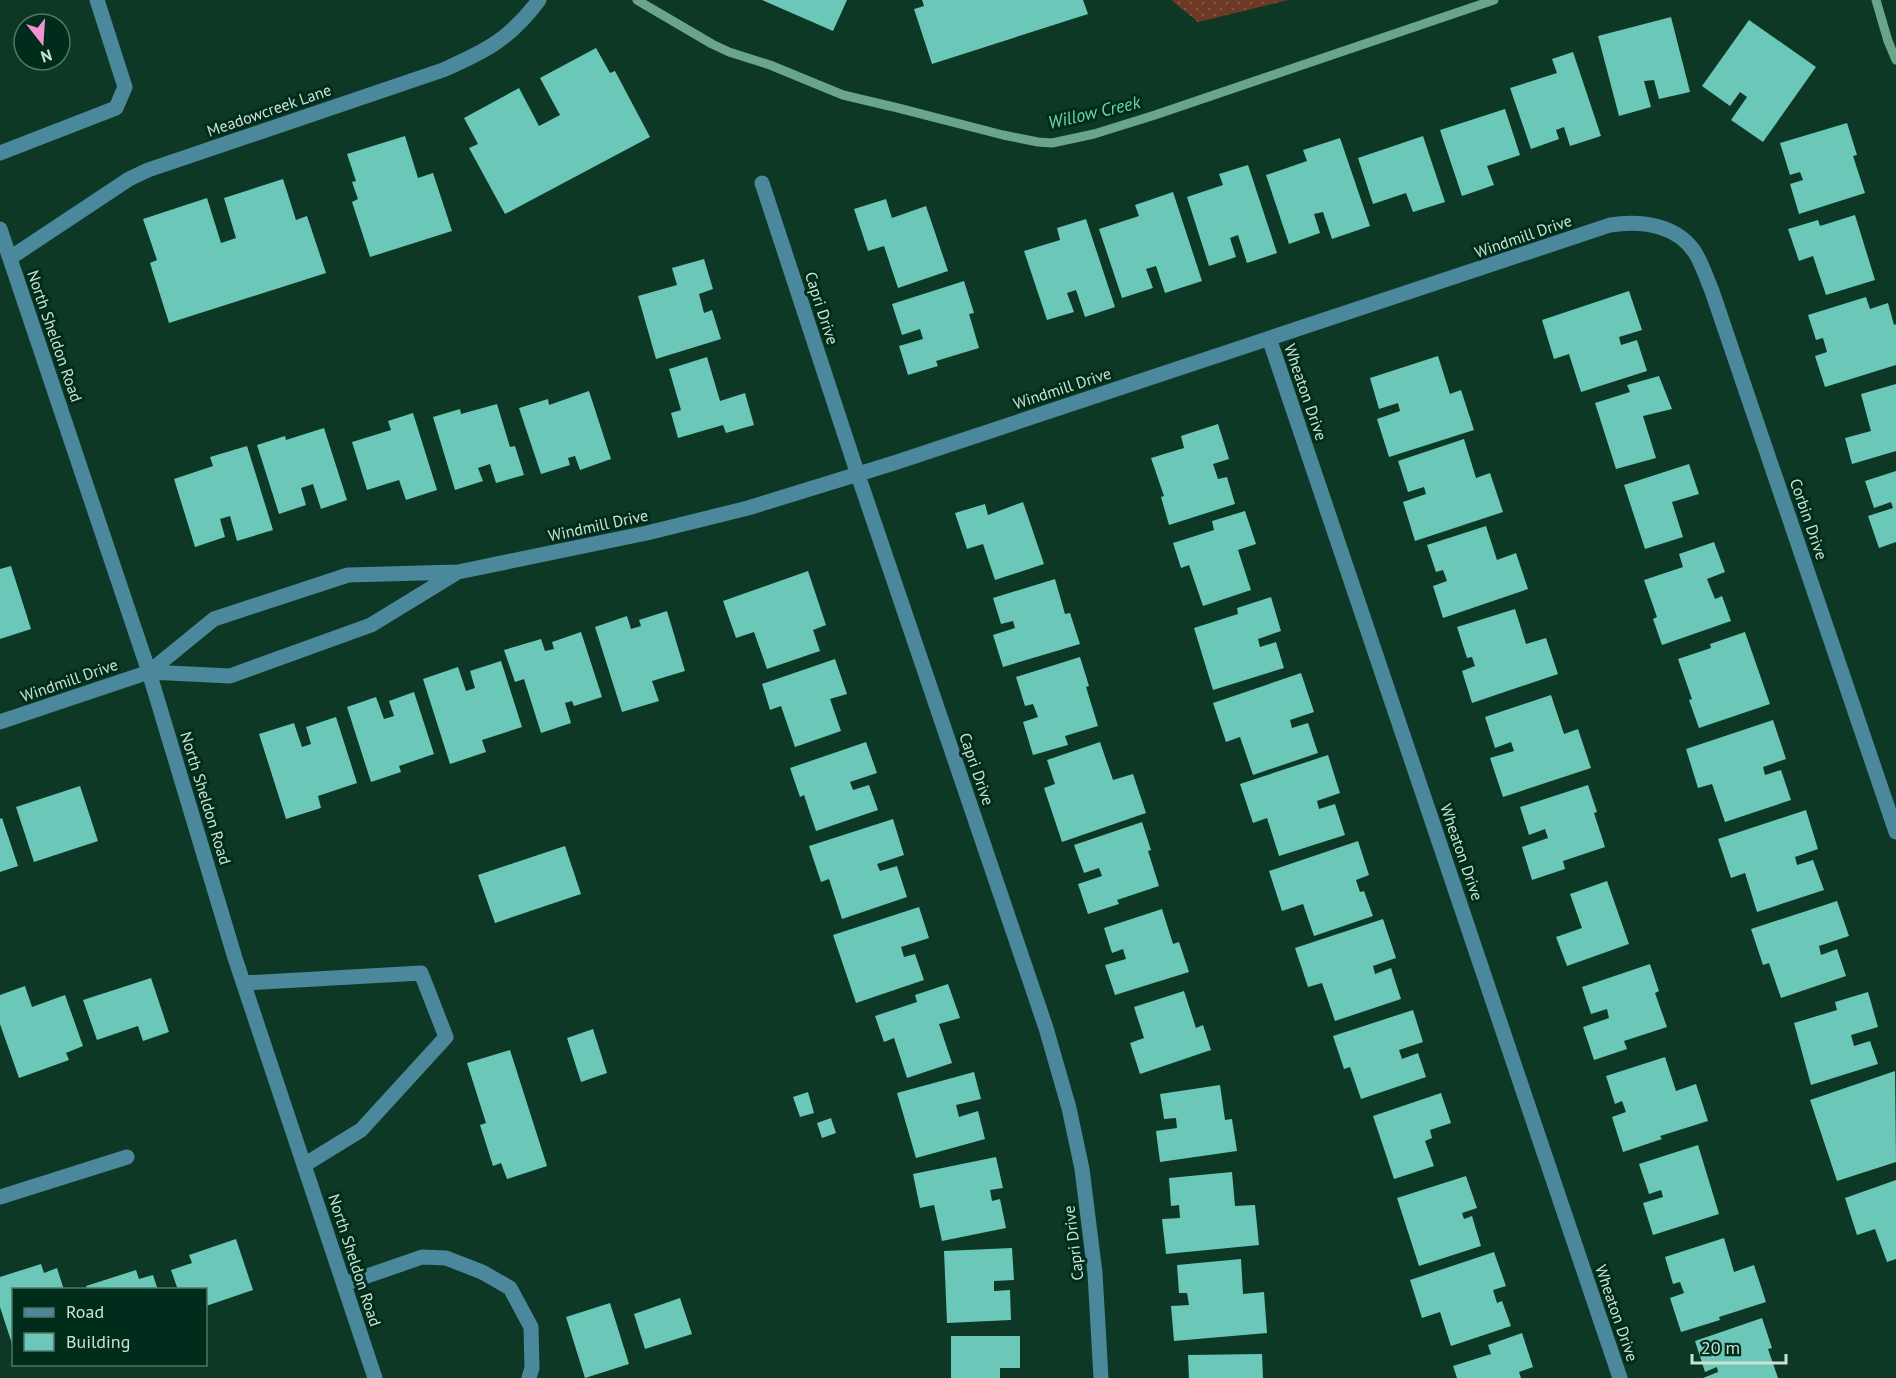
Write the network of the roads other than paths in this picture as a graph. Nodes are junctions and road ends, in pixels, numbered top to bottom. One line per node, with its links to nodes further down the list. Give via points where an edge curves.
1 (97, 0): 3 (street, via 125,87 116,108)
2 (538, 0): 7 (street, Meadowcreek Lane, via 503,39 480,54 148,170)
3 (0, 153)
4 (762, 183): 9 (street, Capri Drive)
5 (0, 229): 7 (street, North Sheldon Road)
6 (1669, 231): 8 (street, Windmill Drive, via 1637,222 1611,225); 13 (street, Corbin Drive, via 1683,239 1697,255 1712,291)
7 (10, 258): 11 (street, North Sheldon Road)
8 (1269, 338): 9 (street, Windmill Drive); 22 (street, Wheaton Drive)
9 (858, 475): 10 (street, Windmill Drive, via 647,534); 21 (street, Capri Drive, via 1046,1028 1069,1108 1082,1169 1095,1273)
10 (458, 572): 11 (street, Windmill Drive, via 371,625 230,676); 11 (street, Windmill Drive, via 348,575 214,620)
11 (149, 672): 12 (street, Windmill Drive); 14 (street, North Sheldon Road)
12 (0, 722)
13 (1896, 832)
14 (244, 983): 16 (street, North Sheldon Road); 16 (street, via 422,973 446,1037 361,1130)
15 (127, 1157): 17 (street)
16 (304, 1164): 18 (street, North Sheldon Road)
17 (0, 1197)
18 (344, 1284): 19 (street, North Sheldon Road); 20 (street, via 422,1257 446,1258 482,1272 510,1288 531,1327)
19 (375, 1378)
20 (529, 1378)
21 (1101, 1378)
22 (1620, 1378)

